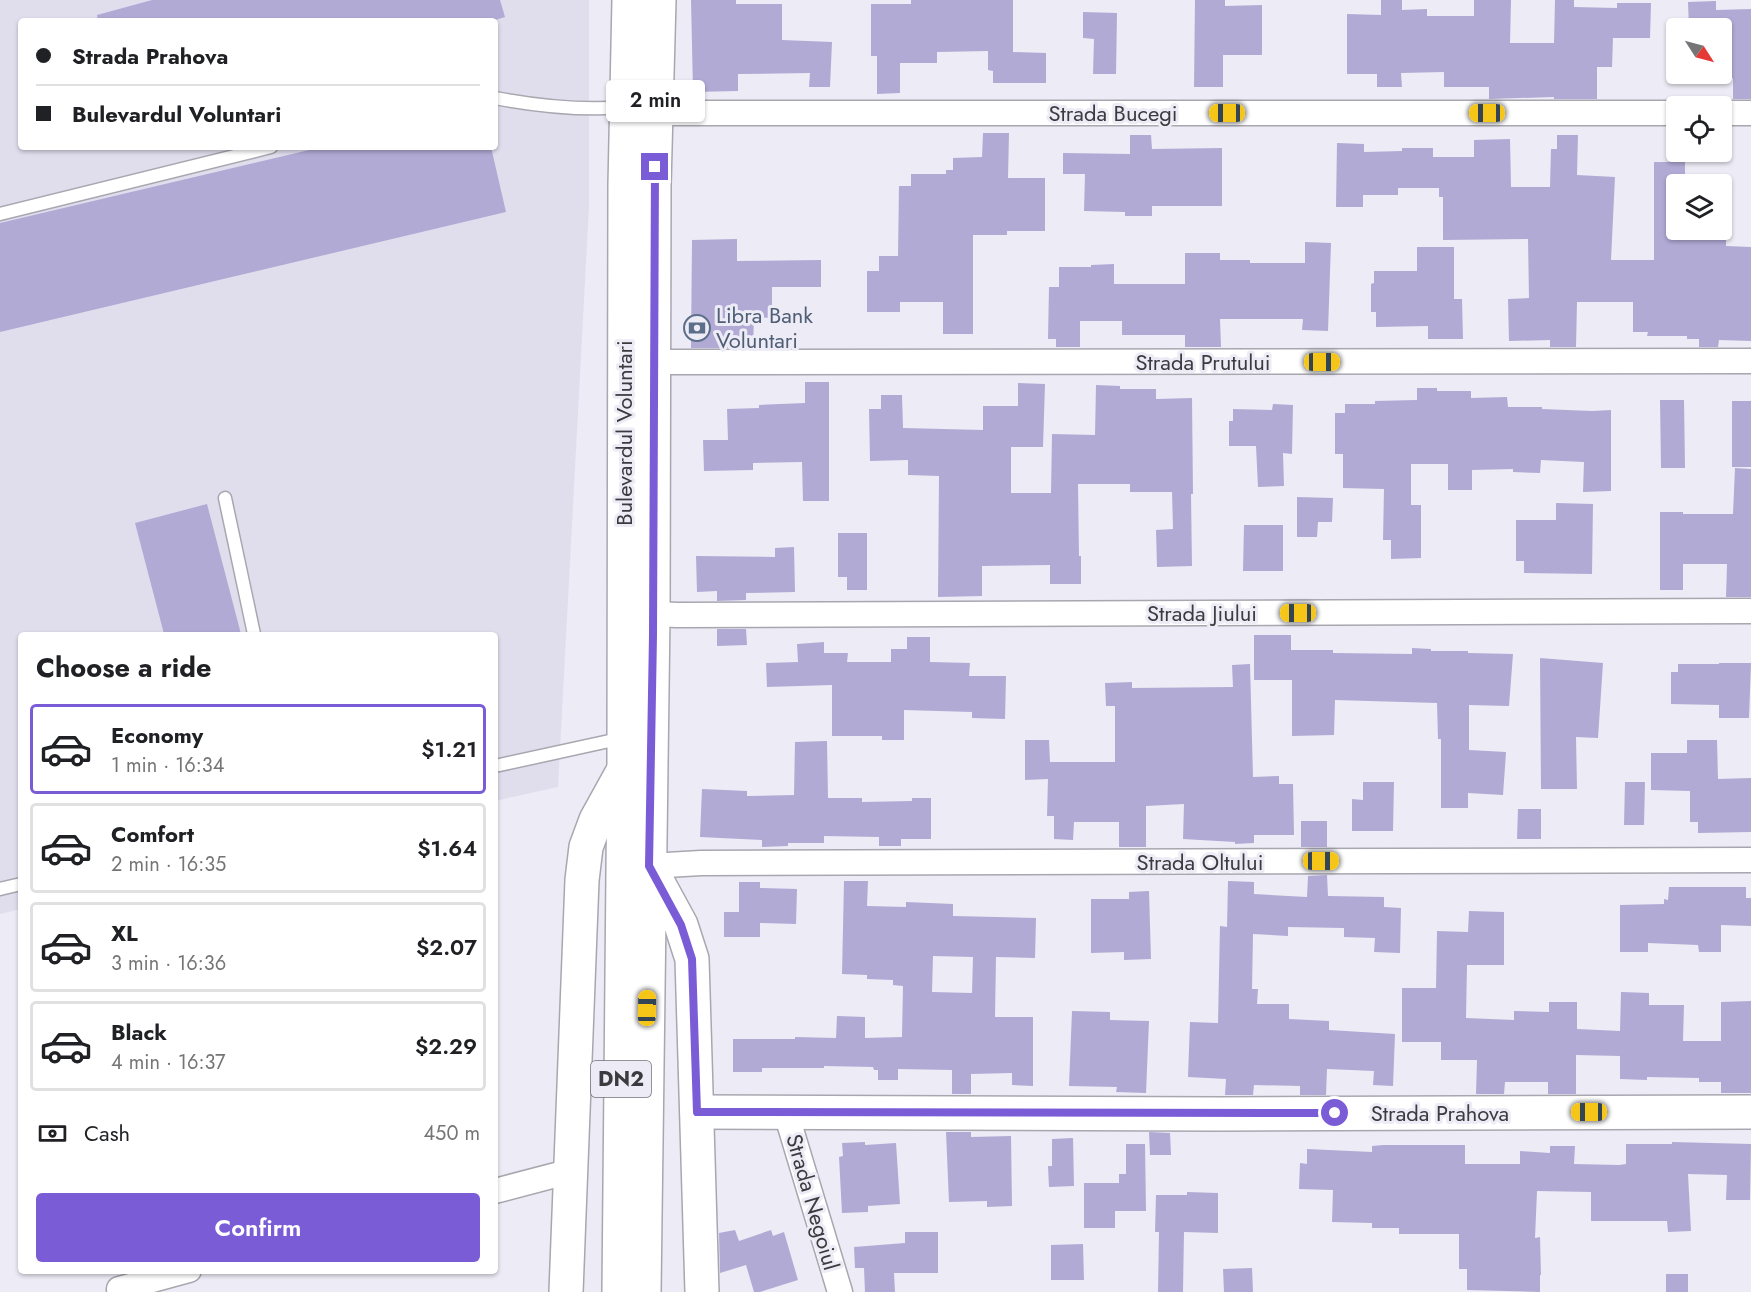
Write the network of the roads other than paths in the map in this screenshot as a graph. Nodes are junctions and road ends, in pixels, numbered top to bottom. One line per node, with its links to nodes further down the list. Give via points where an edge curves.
1 (628, 0): 4 (main road, Bulevardul Voluntari / DN2)
2 (658, 0): 4 (main road, Bulevardul Voluntari / DN2)
3 (498, 99): 4 (lane, via 598,110)
4 (642, 110): 5 (street, Strada Bucegi); 11 (main road, Bulevardul Voluntari / DN2, via 654,185); 16 (main road, Bulevardul Voluntari / DN2, via 625,185)
5 (1666, 113)
6 (1732, 113): 7 (street)
7 (1751, 113)
8 (259, 150): 9 (lane)
9 (0, 214)
10 (1751, 361): 11 (street, Strada Prutului)
11 (655, 362): 14 (main road, Bulevardul Voluntari / DN2)
12 (225, 498): 15 (lane)
13 (1751, 611): 14 (street, Strada Jiului)
14 (653, 614): 19 (main road, Bulevardul Voluntari / DN2)
15 (254, 632)
16 (624, 753): 17 (lane); 19 (main road, Bulevardul Voluntari / DN2); 25 (main road, via 586,847)
17 (498, 766)
18 (1751, 860): 19 (street, Strada Oltului)
19 (636, 866): 22 (main road, via 681,925 692,959); 30 (main road, DN2); 31 (main road, DN2)
20 (18, 885): 21 (lane)
21 (0, 889)
22 (697, 1112): 24 (main road, Strada Prahova); 32 (main road)
23 (1751, 1112): 24 (main road, Strada Prahova)
24 (786, 1113): 33 (street, Strada Negoiul)
25 (571, 1171): 26 (street); 29 (main road)
26 (498, 1190)
27 (174, 1274): 28 (street)
28 (119, 1289)
29 (566, 1292)
30 (619, 1292)
31 (644, 1292)
32 (702, 1292)
33 (840, 1292)

